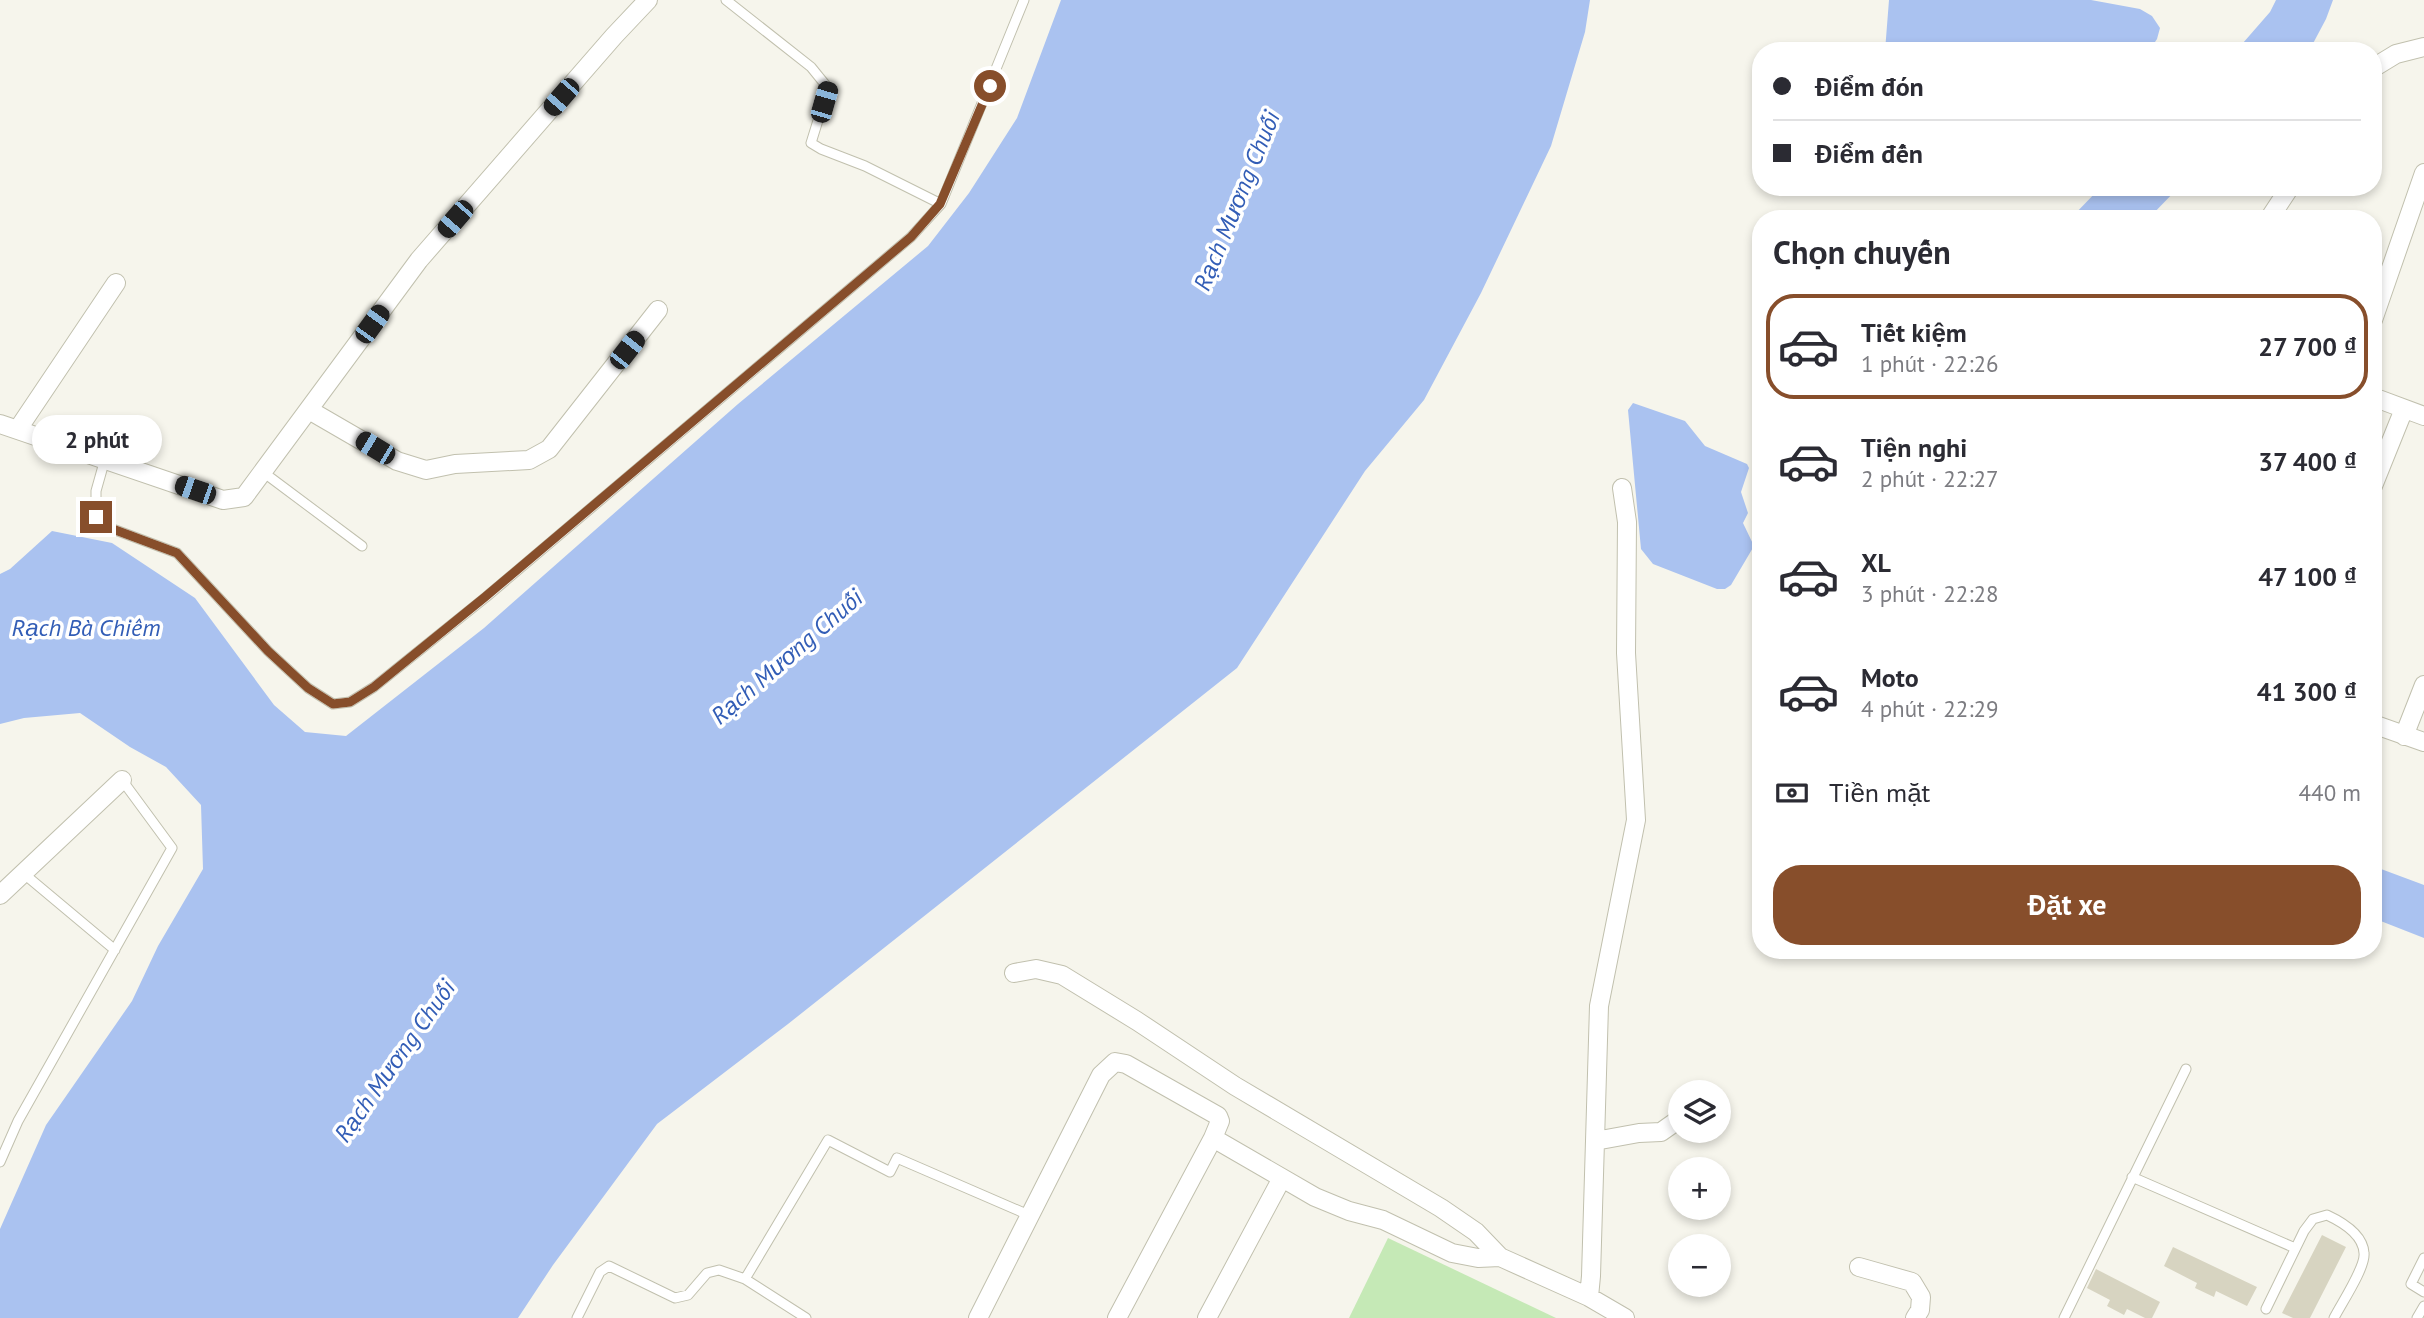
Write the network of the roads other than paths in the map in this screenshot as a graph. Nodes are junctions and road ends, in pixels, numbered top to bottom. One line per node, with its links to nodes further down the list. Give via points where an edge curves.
1 (648, 0): 13 (street, via 419,260)
2 (726, 0): 7 (lane, via 811,67 828,88 811,143)
3 (1024, 0): 7 (lane)
4 (2424, 47): 5 (street)
5 (2382, 63)
6 (2424, 173): 9 (street)
7 (940, 204): 17 (lane, via 911,237 805,327 485,597 350,702 333,704 308,688 177,553 110,528 96,517 96,491)
8 (116, 283): 16 (street)
9 (2382, 294)
10 (658, 310): 13 (street, via 549,449 529,460 426,470 397,461)
11 (2382, 400): 12 (street)
12 (2404, 409): 14 (street); 18 (street)
13 (309, 410): 19 (street)
14 (2424, 416)
15 (0, 424): 16 (street)
16 (18, 429): 17 (street)
17 (104, 459): 19 (street, via 223,500 244,497)
18 (2382, 464)
19 (263, 472): 21 (lane)
20 (1622, 488): 34 (street, via 1627,522 1626,653 1636,820 1599,1006)
21 (362, 546)
22 (2424, 685): 24 (street)
23 (2382, 727): 24 (street)
24 (2404, 736): 25 (street)
25 (2424, 742)
26 (122, 780): 27 (street); 29 (lane, via 172,848)
27 (23, 873): 28 (street); 29 (lane)
28 (0, 895)
29 (115, 950): 35 (lane, via 18,1121)
30 (1014, 973): 40 (street, via 1036,969 1062,975 1235,1086 1441,1208 1476,1232)
31 (2186, 1069): 36 (lane)
32 (1668, 1127): 34 (street, via 1661,1132)
33 (1213, 1138): 37 (street); 38 (street, via 1218,1116 1126,1063 1115,1062 1101,1075); 51 (street)
34 (1595, 1141): 45 (street)
35 (0, 1162)
36 (2132, 1177): 39 (lane); 55 (lane)
37 (1282, 1178): 40 (street, via 1349,1212 1383,1220 1452,1253); 52 (street)
38 (1031, 1216): 43 (lane, via 897,1158 890,1172 828,1140); 50 (street)
39 (2295, 1248): 47 (lane); 56 (lane, via 2313,1219 2327,1215 2342,1222 2359,1240 2365,1254)
40 (1500, 1257): 45 (street)
41 (2424, 1258): 44 (lane, via 2411,1284)
42 (1859, 1266): 54 (street, via 1912,1282 1921,1297)
43 (745, 1279): 48 (lane, via 719,1270 707,1273 688,1295 675,1298 609,1266 600,1272); 49 (lane)
44 (2424, 1292)
45 (1588, 1297): 53 (street)
46 (2424, 1306): 57 (lane)
47 (2266, 1309)
48 (577, 1318)
49 (806, 1318)
50 (978, 1318)
51 (1117, 1318)
52 (1208, 1318)
53 (1625, 1318)
54 (1915, 1318)
55 (2064, 1318)
56 (2334, 1318)
57 (2417, 1318)

